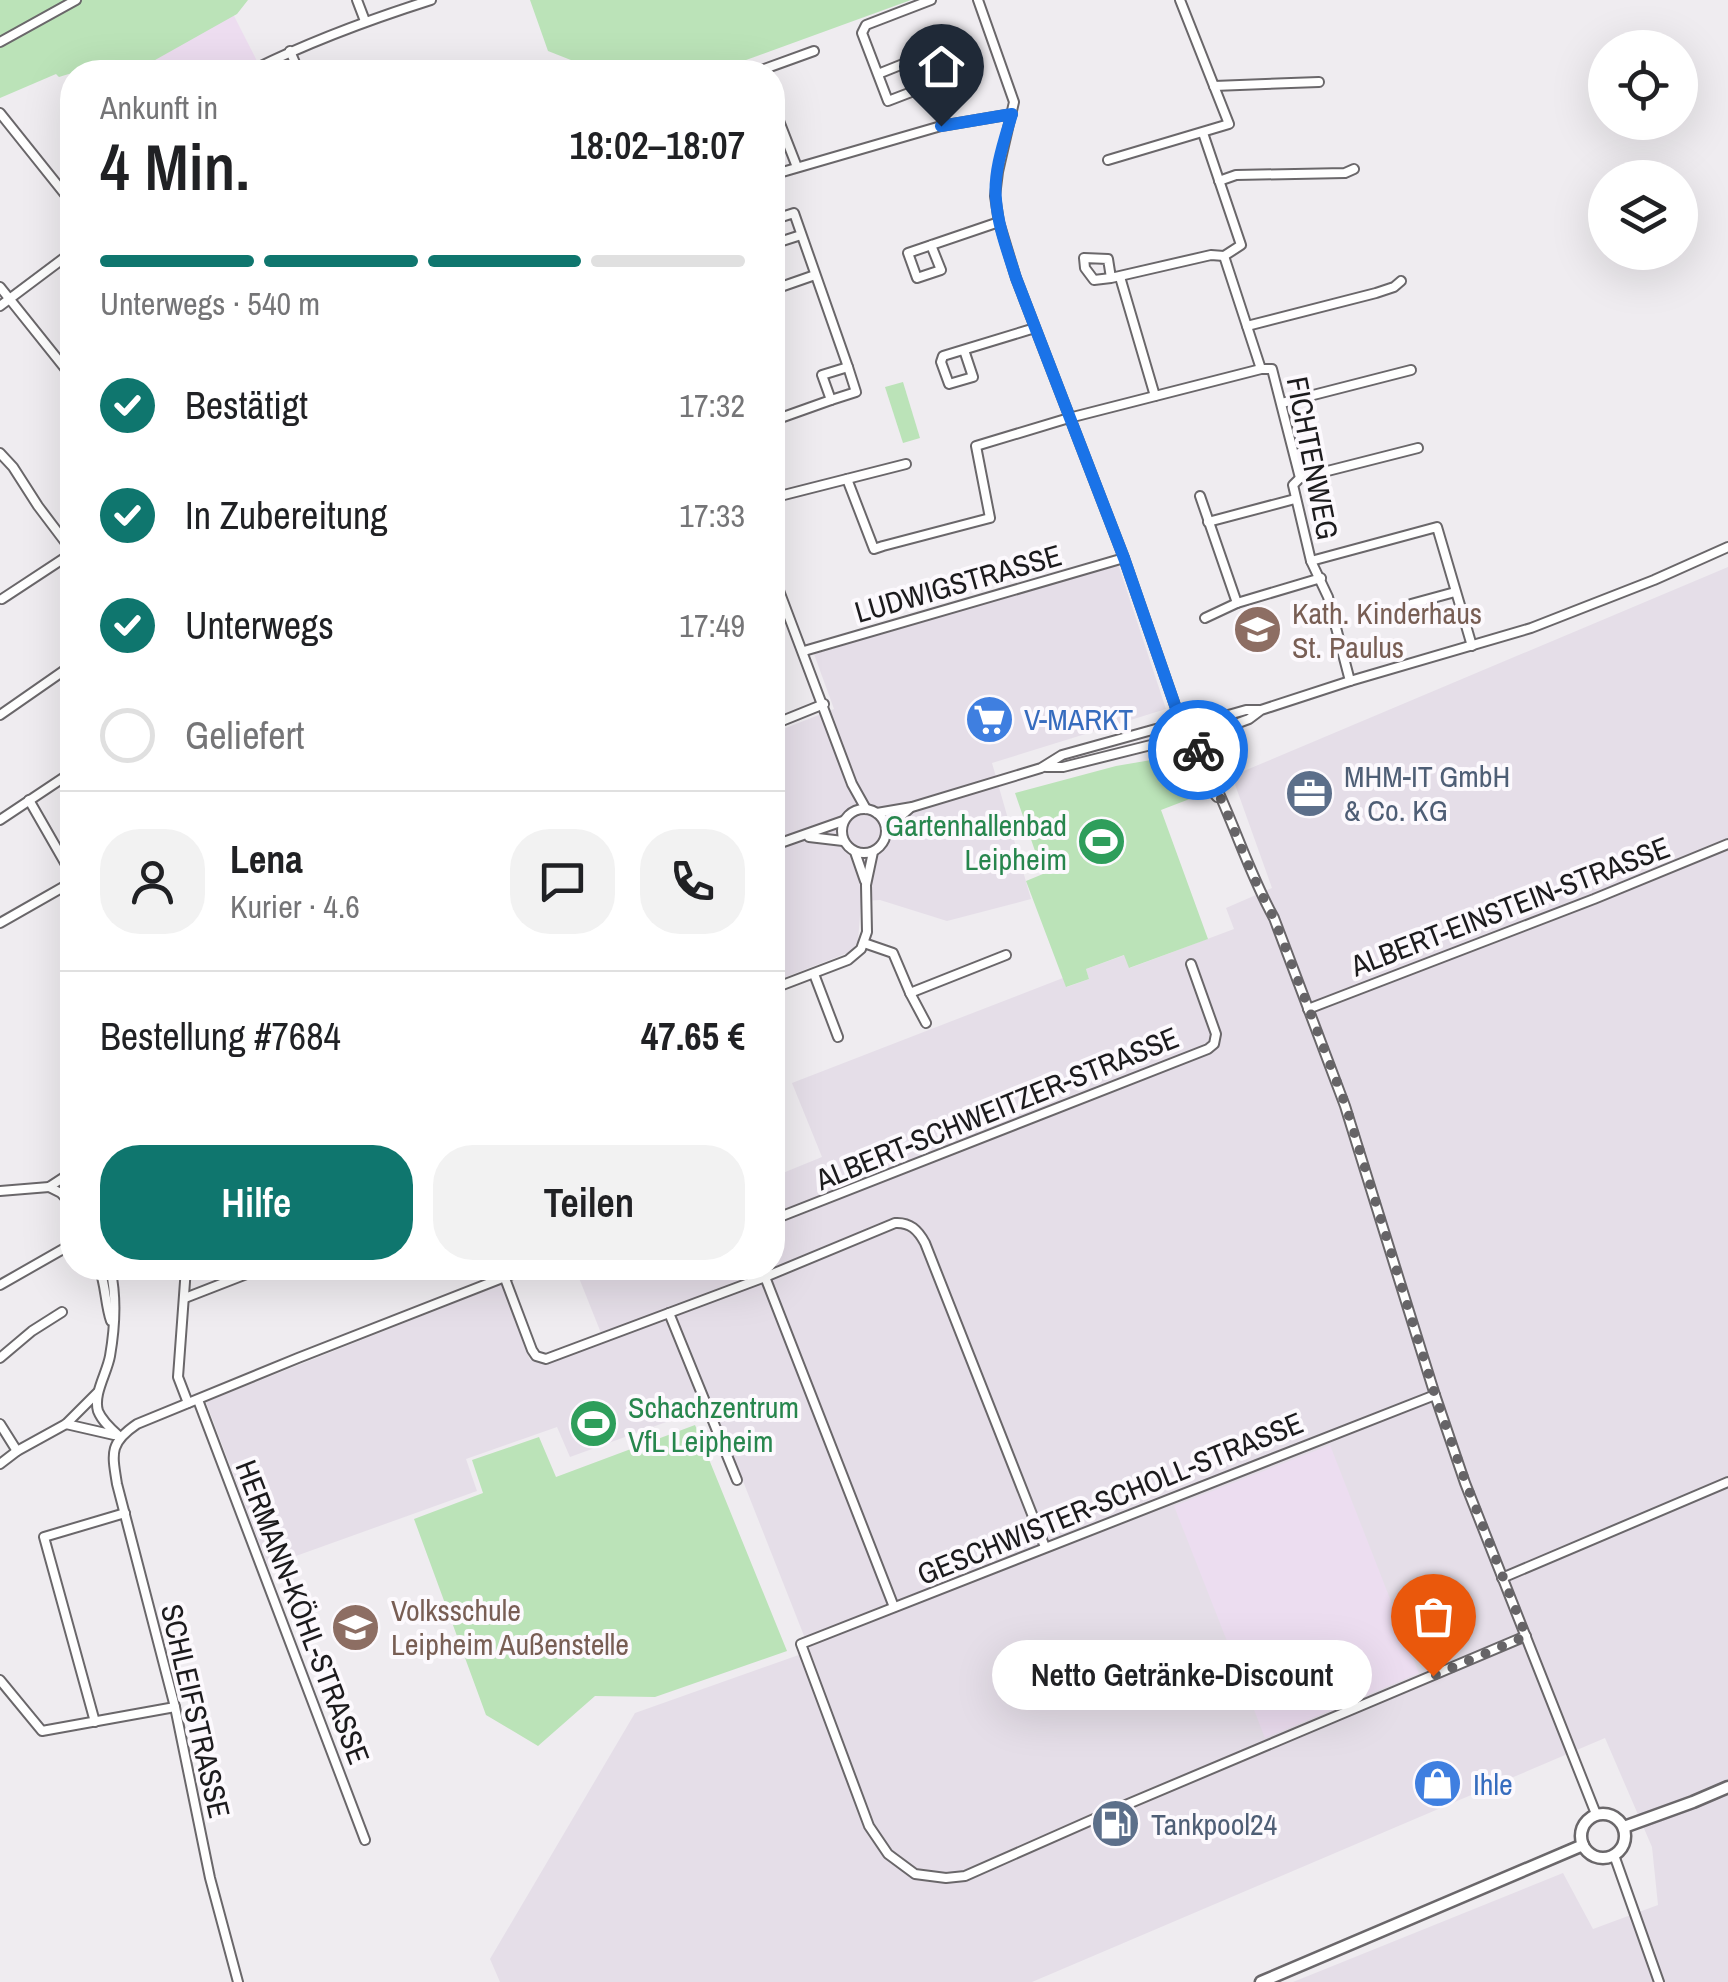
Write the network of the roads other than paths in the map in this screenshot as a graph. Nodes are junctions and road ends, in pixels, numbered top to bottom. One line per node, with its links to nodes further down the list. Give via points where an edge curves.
1 (76, 0): 8 (street)
2 (357, 0): 7 (street)
3 (431, 0): 7 (street)
4 (931, 0): 14 (street, via 866,25 862,33)
5 (978, 0): 18 (street, via 1010,85)
6 (1180, 0): 16 (street)
7 (365, 21): 9 (street)
8 (0, 42)
9 (290, 51): 11 (street); 12 (street)
10 (814, 51): 13 (street)
11 (272, 60)
12 (294, 60)
13 (785, 62)
14 (878, 74): 14 (street, via 888,101 914,91 904,64)
15 (1319, 82): 16 (street)
16 (1214, 86): 19 (street, via 1229,124)
17 (0, 112): 26 (street)
18 (1012, 114): 22 (street); 28 (street, via 995,196)
19 (1202, 133): 21 (street); 25 (street)
20 (785, 136): 22 (street)
21 (1108, 160)
22 (797, 167): 24 (street)
23 (1354, 169): 25 (street)
24 (785, 171)
25 (1220, 181): 32 (street, via 1241,245)
26 (60, 188)
27 (785, 216): 29 (street, via 794,213)
28 (999, 222): 31 (street); 41 (street)
29 (801, 235): 30 (street); 34 (street)
30 (785, 239)
31 (932, 245): 31 (street, via 908,253 917,278 942,270)
32 (1224, 256): 40 (street); 47 (street, via 1116,277)
33 (60, 261): 38 (street)
34 (815, 275): 36 (street); 44 (street)
35 (1400, 281): 40 (street)
36 (785, 285)
37 (0, 287): 38 (street)
38 (10, 298): 39 (street); 43 (street)
39 (0, 306)
40 (1247, 326): 45 (street)
41 (1034, 328): 42 (street); 51 (street)
42 (964, 350): 42 (street, via 943,356 949,384 973,377)
43 (60, 362)
44 (848, 367): 48 (street, via 856,392); 48 (street, via 822,375)
45 (1261, 369): 47 (street); 49 (street, FICHTENWEG, via 1272,369)
46 (1411, 370): 49 (street)
47 (1155, 396): 51 (street)
48 (831, 400): 50 (street)
49 (1282, 404): 55 (street, FICHTENWEG)
50 (785, 416)
51 (1069, 418): 56 (street, via 976,446 990,518 874,549); 63 (street)
52 (1418, 448): 55 (street)
53 (0, 453): 61 (street)
54 (906, 464): 56 (street)
55 (1300, 478): 59 (street, FICHTENWEG)
56 (847, 479): 57 (street)
57 (785, 495)
58 (1200, 496): 60 (street)
59 (1295, 500): 60 (street); 65 (street, FICHTENWEG)
60 (1208, 522): 69 (street)
61 (60, 536)
62 (1728, 547): 73 (street, via 1588,607)
63 (1124, 558): 74 (street, LUDWIGSTRASSE); 79 (street)
64 (60, 560): 68 (street)
65 (1312, 562): 66 (street, FICHTENWEG); 67 (street, via 1437,528)
66 (1320, 578): 69 (street); 76 (street, FICHTENWEG)
67 (1455, 592): 71 (street); 73 (street)
68 (2, 599)
69 (1237, 602): 72 (street)
70 (785, 604): 74 (street)
71 (1411, 604)
72 (1205, 618)
73 (1472, 646): 76 (street)
74 (804, 651): 77 (street)
75 (60, 674): 80 (street)
76 (1350, 681): 78 (street)
77 (824, 704): 81 (street); 90 (street)
78 (1262, 710): 82 (street); 84 (street)
79 (1178, 714): 82 (street); 83 (street)
80 (0, 715)
81 (785, 720)
82 (1200, 723): 84 (street)
83 (1163, 727): 85 (street); 88 (street)
84 (1204, 736): 86 (street)
85 (1164, 742): 87 (street); 88 (street)
86 (1198, 748): 87 (street); 93 (street)
87 (1186, 755): 93 (street)
88 (1041, 768): 92 (street)
89 (60, 780): 91 (street)
90 (852, 784): 94 (street); 95 (street)
91 (29, 800): 97 (street); 106 (street)
92 (912, 807): 96 (street); 99 (street)
93 (1226, 808): 116 (street)
94 (866, 809): 95 (street); 96 (street)
95 (854, 811): 98 (street)
96 (877, 813): 99 (street)
97 (0, 820)
98 (844, 821): 100 (street); 101 (street)
99 (886, 829): 105 (street)
100 (804, 837): 101 (street); 102 (street)
101 (843, 841): 104 (street)
102 (785, 842)
103 (1728, 845): 116 (street, ALBERT-EINSTEIN-STRASSE)
104 (856, 852): 105 (street); 108 (street)
105 (873, 852): 108 (street)
106 (60, 857)
107 (60, 886): 109 (street)
108 (866, 886): 110 (street)
109 (0, 924)
110 (864, 944): 113 (street, via 848,960); 115 (street, via 893,953)
111 (1006, 955): 115 (street)
112 (1191, 964): 123 (street, ALBERT-SCHWEITZER-STRASSE, via 1216,1034 1208,1049)
113 (814, 974): 114 (street); 118 (street)
114 (785, 984)
115 (910, 994): 117 (street)
116 (1308, 1009): 141 (street, via 1346,1106)
117 (926, 1022)
118 (838, 1037)
119 (60, 1180): 120 (street)
120 (49, 1187): 121 (street); 122 (street)
121 (0, 1191)
122 (60, 1193)
123 (785, 1215)
124 (60, 1251): 134 (street)
125 (785, 1267): 151 (street, via 894,1223 919,1233)
126 (103, 1280): 138 (street)
127 (113, 1280): 138 (street)
128 (186, 1280): 135 (street, HERMANN-KÖHL-STRASSE)
129 (231, 1280): 135 (street)
130 (484, 1280): 142 (street)
131 (506, 1280): 137 (street, via 532,1350 546,1359)
132 (754, 1280): 137 (street)
133 (766, 1280): 153 (street)
134 (0, 1286)
135 (185, 1298): 142 (street, HERMANN-KÖHL-STRASSE, via 178,1377)
136 (62, 1312): 139 (street)
137 (669, 1313): 148 (street)
138 (114, 1328): 140 (street)
139 (0, 1358)
140 (100, 1390): 144 (street); 145 (street, via 99,1413)
141 (1435, 1395): 151 (street, GESCHWISTER-SCHOLL-STRASSE); 152 (street)
142 (193, 1401): 145 (street); 161 (street, HERMANN-KÖHL-STRASSE)
143 (0, 1424): 146 (street)
144 (66, 1424): 145 (street); 146 (street)
145 (119, 1436): 150 (street, SCHLEIFSTRASSE, via 113,1450)
146 (17, 1451): 147 (street)
147 (0, 1464)
148 (737, 1480)
149 (1728, 1482): 152 (street)
150 (125, 1513): 156 (street, SCHLEIFSTRASSE); 157 (street, via 44,1537)
151 (1045, 1547): 153 (street, GESCHWISTER-SCHOLL-STRASSE)
152 (1502, 1578): 154 (street)
153 (894, 1607): 154 (street, GESCHWISTER-SCHOLL-STRASSE, via 801,1644 868,1826 888,1854 915,1874 946,1878 966,1876)
154 (1526, 1636): 159 (street)
155 (0, 1680): 157 (street, via 42,1732)
156 (175, 1707): 157 (street); 164 (street, SCHLEIFSTRASSE)
157 (95, 1722)
158 (1728, 1787): 160 (main road)
159 (1596, 1814): 160 (main road, via 1612,1815); 162 (main road, via 1584,1823)
160 (1624, 1826): 163 (main road, via 1625,1843)
161 (364, 1840)
162 (1583, 1844): 163 (main road, via 1596,1857); 165 (main road)
163 (1614, 1855): 166 (street)
164 (238, 1982)
165 (1261, 1982)
166 (1659, 1982)

